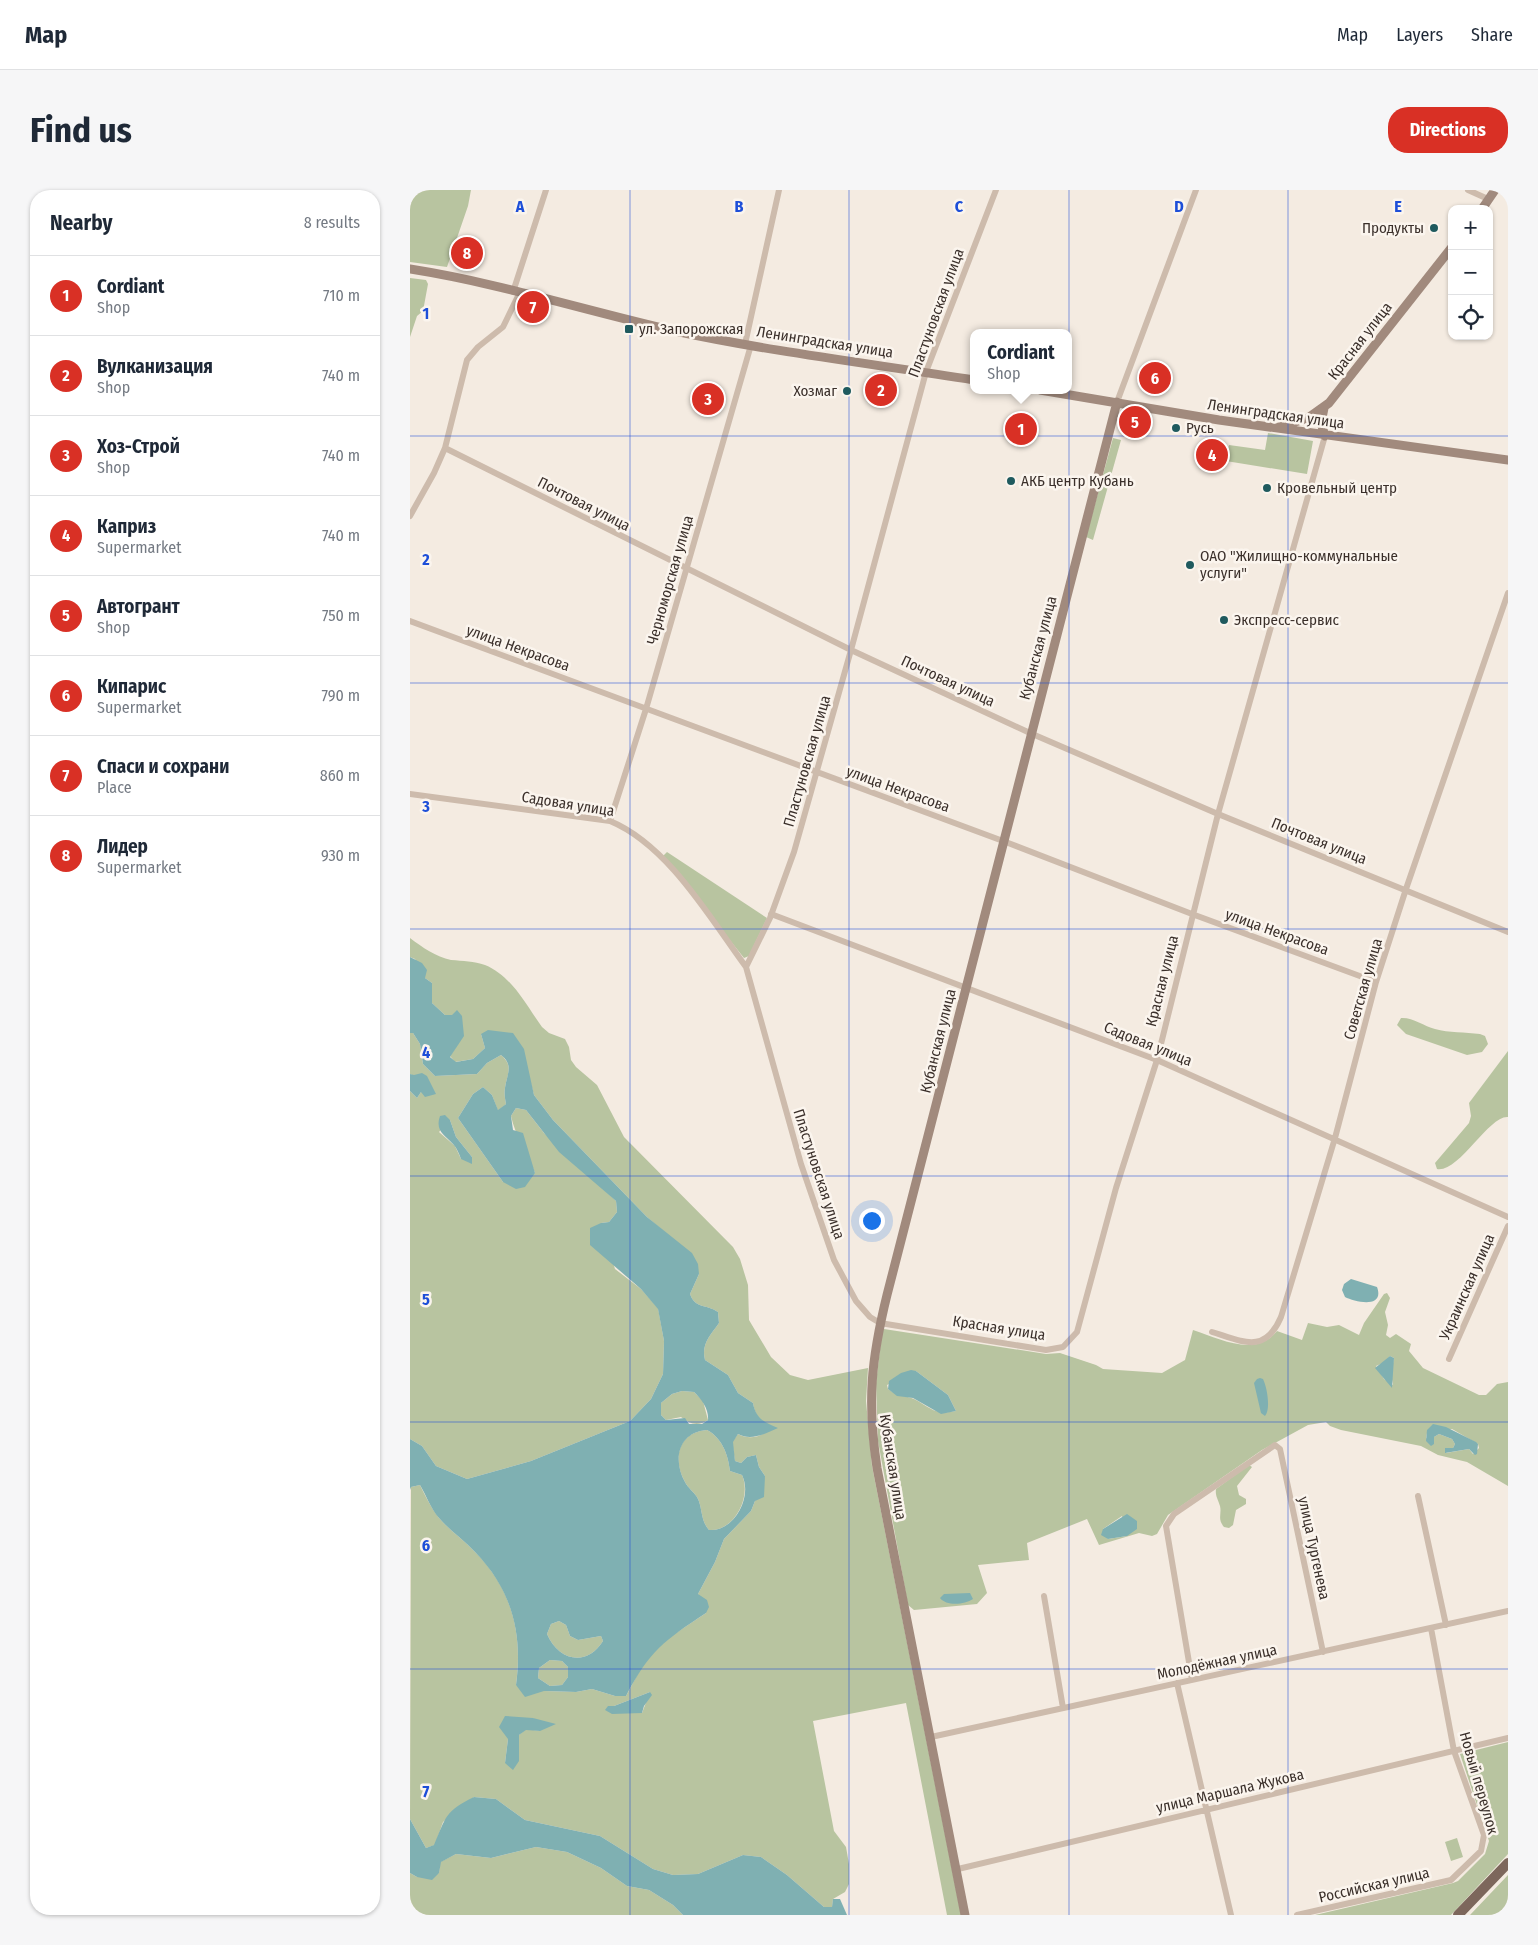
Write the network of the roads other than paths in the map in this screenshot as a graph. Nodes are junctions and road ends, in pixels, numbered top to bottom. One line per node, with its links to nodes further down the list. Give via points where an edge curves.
1 (546, 190): 11 (street)
2 (779, 190): 12 (street, Черноморская улица)
3 (996, 190): 13 (street, Пластуновская улица)
4 (1196, 190): 16 (street, Кубанская улица)
5 (1468, 190): 7 (street)
6 (1495, 190): 7 (street)
7 (1488, 199): 8 (street)
8 (1484, 205)
9 (1450, 250): 17 (street, Красная улица)
10 (410, 269): 11 (street, Ленинградская улица)
11 (516, 293): 12 (street, Ленинградская улица, via 677,331); 20 (street, via 503,328 467,360)
12 (748, 344): 13 (street, Ленинградская улица); 23 (street, Черноморская улица)
13 (926, 372): 14 (street, Ленинградская улица); 26 (street, Пластуновская улица)
14 (970, 379)
15 (1065, 394): 16 (street, Ленинградская улица)
16 (1116, 402): 18 (street, Ленинградская улица); 28 (street, Кубанская улица)
17 (1324, 408): 18 (street, Красная улица, via 1308,418); 19 (street, via 1321,424)
18 (1274, 428): 19 (street, Ленинградская улица)
19 (1325, 436): 21 (street, Ленинградская улица); 31 (street, Красная улица)
20 (445, 448): 22 (street); 23 (street, Почтовая улица)
21 (1508, 460)
22 (410, 516)
23 (685, 569): 26 (street, Почтовая улица); 27 (street, Черноморская улица)
24 (1508, 593): 34 (street, Советская улица)
25 (410, 621): 27 (street, улица Некрасова)
26 (851, 650): 28 (street, Почтовая улица); 29 (street, Пластуновская улица)
27 (646, 709): 29 (street, улица Некрасова); 32 (street, Черноморская улица)
28 (1030, 733): 31 (street, Почтовая улица); 33 (street, Кубанская улица)
29 (816, 772): 33 (street, улица Некрасова); 35 (street, Пластуновская улица, via 794,852)
30 (410, 794): 32 (street, Садовая улица)
31 (1218, 814): 34 (street, Почтовая улица); 36 (street, Красная улица)
32 (610, 820): 38 (street, Садовая улица, via 629,829 659,855)
33 (1004, 841): 36 (street, улица Некрасова); 40 (street, Кубанская улица)
34 (1406, 889): 37 (street, Почтовая улица); 39 (street, Советская улица)
35 (771, 914): 38 (street, Пластуновская улица); 40 (street, Садовая улица)
36 (1192, 914): 39 (street, улица Некрасова); 41 (street, Красная улица)
37 (1508, 932)
38 (746, 967): 45 (street, Пластуновская улица, via 801,1164 834,1260 856,1302)
39 (1376, 982): 42 (street, Советская улица)
40 (966, 988): 41 (street, Садовая улица); 45 (street, Кубанская улица)
41 (1157, 1060): 42 (street, Садовая улица); 45 (street, Красная улица, via 1116,1188 1080,1325 1068,1343 1046,1350)
42 (1335, 1138): 43 (street, Садовая улица); 46 (street, Советская улица, via 1285,1307 1273,1331 1257,1343)
43 (1508, 1217)
44 (1508, 1226): 47 (street, Украинская улица)
45 (880, 1323): 57 (street, Кубанская улица, via 872,1378 874,1446)
46 (1212, 1332)
47 (1449, 1359)
48 (1418, 1496): 51 (street)
49 (1044, 1596): 56 (street)
50 (1508, 1611): 51 (street, Молодёжная улица)
51 (1446, 1625): 52 (street, Молодёжная улица)
52 (1431, 1628): 53 (street, Молодёжная улица); 59 (street, Новый переулок)
53 (1323, 1652): 54 (street, Молодёжная улица); 54 (street, улица Тургенева, via 1280,1449 1276,1445 1174,1514 1166,1526)
54 (1192, 1680): 55 (street, Молодёжная улица)
55 (1177, 1684): 56 (street, Молодёжная улица); 60 (street)
56 (1063, 1708): 57 (street, Молодёжная улица)
57 (931, 1737): 62 (street, Кубанская улица)
58 (1508, 1738): 59 (street, улица Маршала Жукова)
59 (1454, 1751): 60 (street, улица Маршала Жукова); 63 (street, Новый переулок, via 1484,1835 1481,1851)
60 (1207, 1809): 62 (street, улица Маршала Жукова); 65 (street)
61 (1508, 1863): 67 (main road)
62 (958, 1870): 64 (street, Кубанская улица)
63 (1456, 1877): 66 (street, Российская улица)
64 (965, 1915)
65 (1231, 1915)
66 (1298, 1915)
67 (1458, 1915)

